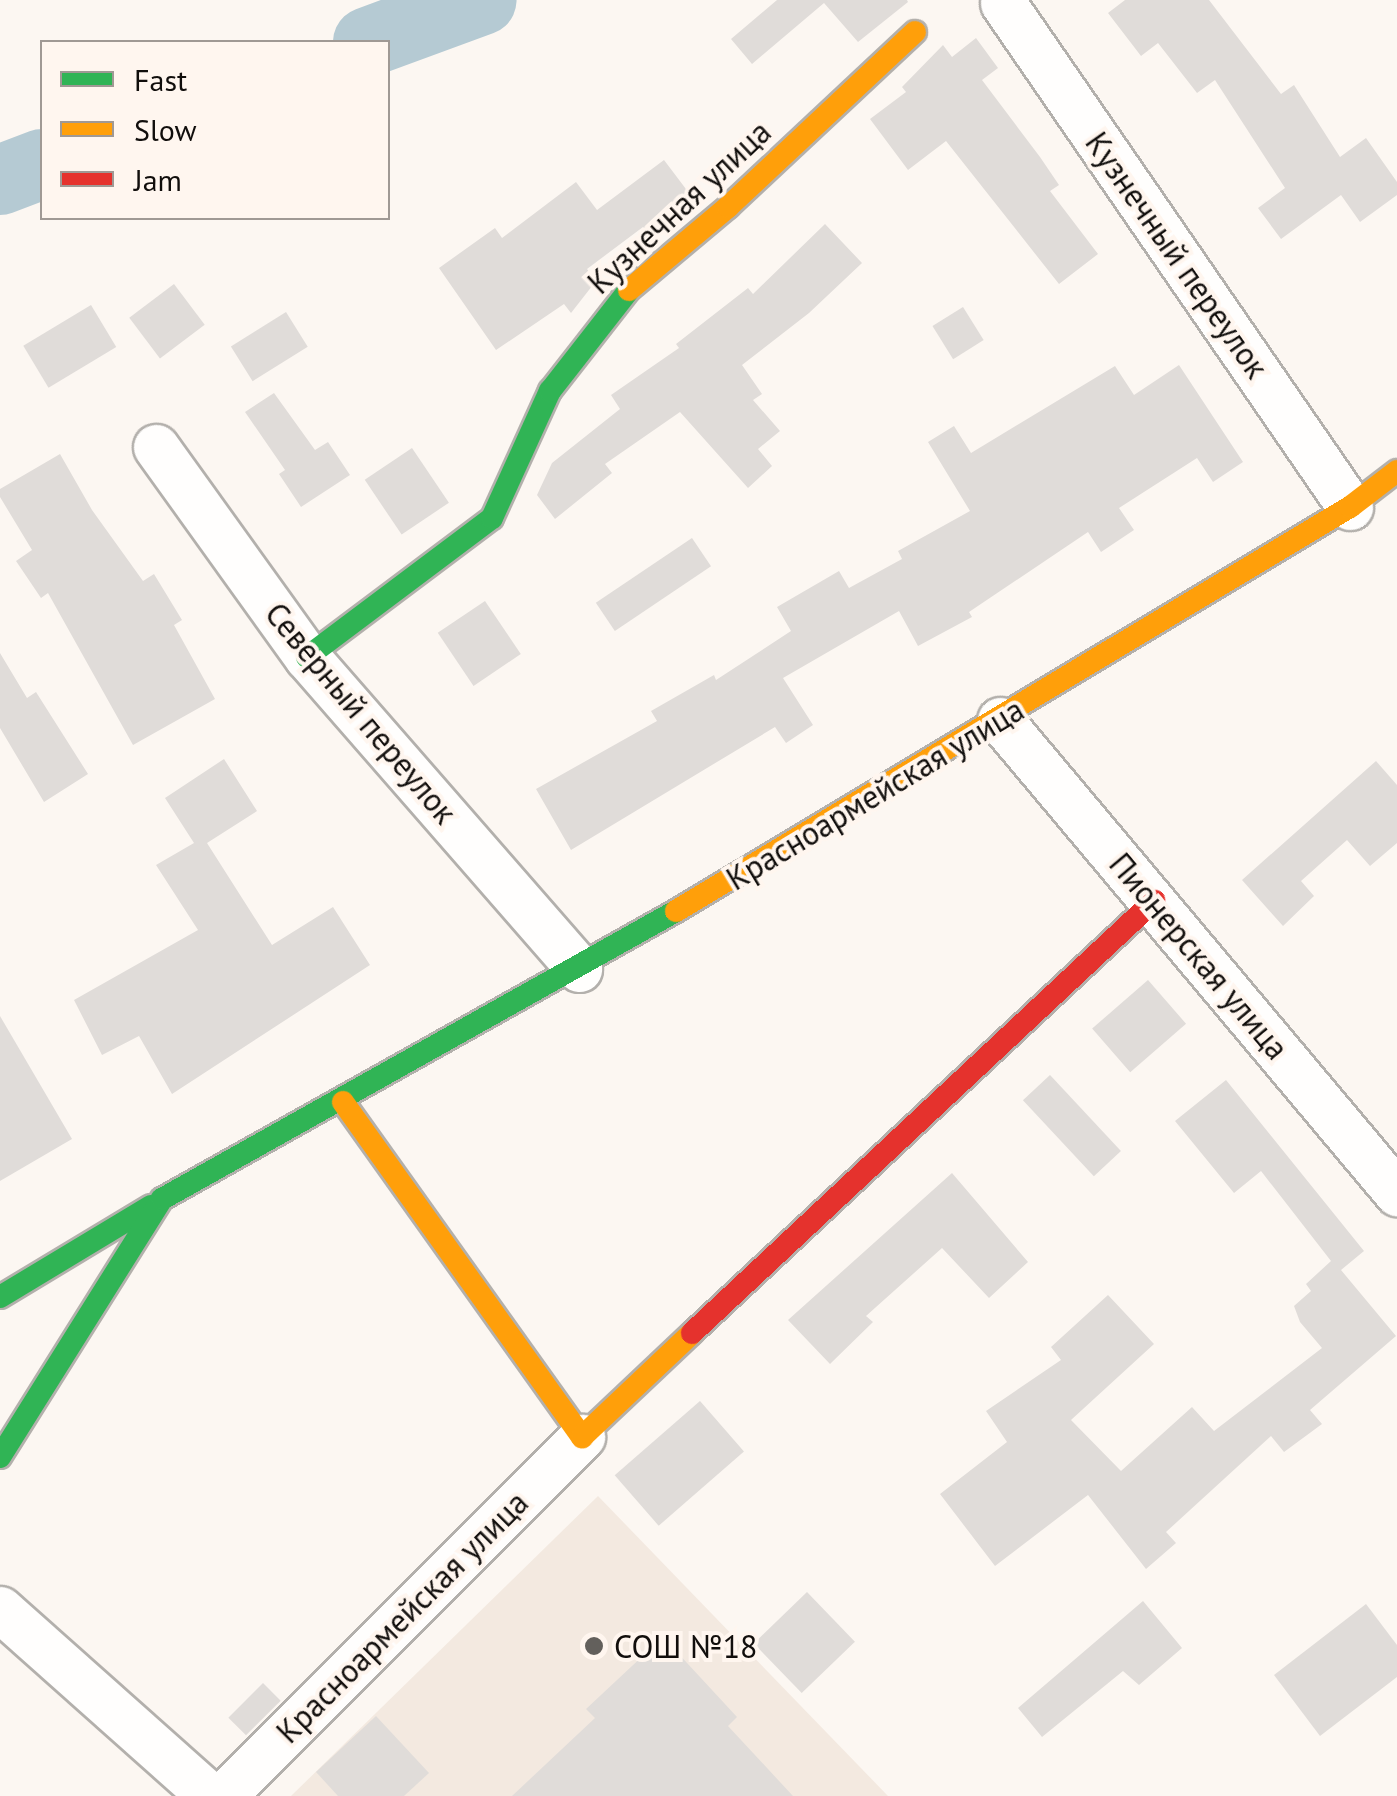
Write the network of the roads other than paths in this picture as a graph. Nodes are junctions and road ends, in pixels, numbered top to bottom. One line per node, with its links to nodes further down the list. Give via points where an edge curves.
1 (1003, 2): 5 (street, Кузнечный переулок)
2 (916, 32): 6 (street, Кузнечная улица, via 626,292 550,391 492,518)
3 (156, 447): 6 (street, Северный переулок)
4 (1397, 470): 5 (street, Красноармейская улица)
5 (1350, 507): 7 (street, Красноармейская улица)
6 (307, 657): 9 (street, Северный переулок)
7 (1000, 720): 8 (street, Пионерская улица); 9 (street, Красноармейская улица)
8 (1154, 902): 11 (street, Пионерская улица); 14 (street, Красноармейская улица)
9 (579, 969): 10 (street, Красноармейская улица)
10 (343, 1102): 12 (street, Красноармейская улица); 14 (street)
11 (1397, 1193)
12 (162, 1199): 13 (street, Красноармейская улица); 15 (street, Красноармейская улица)
13 (0, 1298)
14 (582, 1437): 18 (street, Красноармейская улица)
15 (0, 1457)
16 (0, 1609): 17 (street)
17 (210, 1796)
18 (223, 1796)

